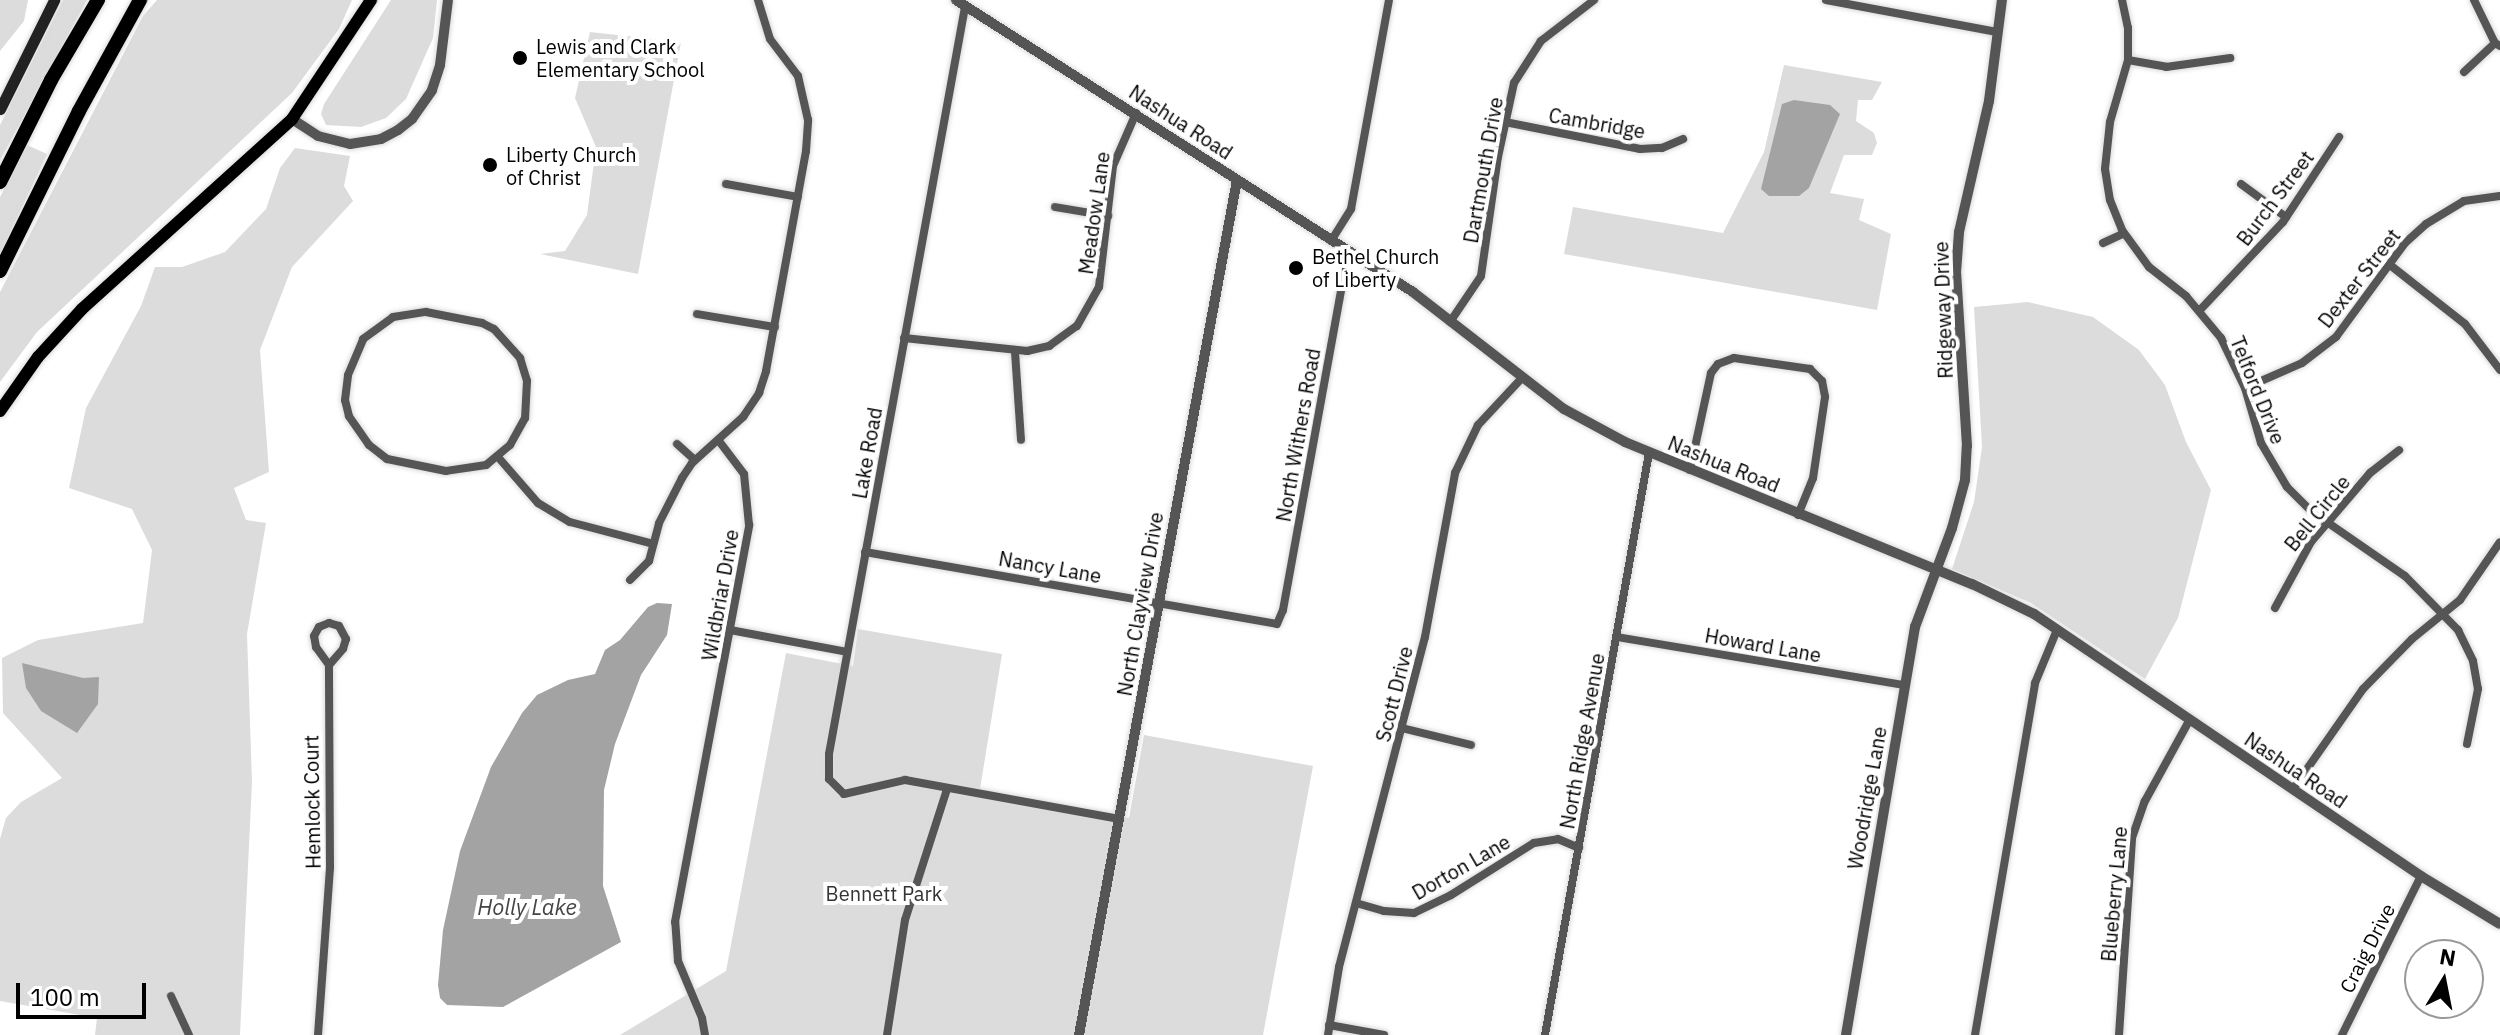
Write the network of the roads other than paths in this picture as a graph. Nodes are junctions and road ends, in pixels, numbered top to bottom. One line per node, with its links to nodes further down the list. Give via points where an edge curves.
1 (54, 0): 20 (main road)
2 (98, 0): 27 (highway)
3 (140, 0): 40 (highway)
4 (371, 0): 22 (main road)
5 (448, 0): 22 (street, via 432,90 398,130 364,143 342,143 318,136)
6 (758, 0): 31 (street, via 765,29 798,76 806,102 808,136)
7 (1389, 0): 36 (street, via 1351,209)
8 (1594, 0): 14 (street, Dartmouth Drive)
9 (1826, 0): 15 (street)
10 (2002, 0): 15 (street, Ridgeway Drive)
11 (2122, 0): 18 (street, Telford Drive)
12 (2474, 0): 16 (street)
13 (961, 3): 21 (street, Nashua Road); 45 (street, Lake Road)
14 (1576, 5): 23 (street, Dartmouth Drive, via 1525,63)
15 (1997, 32): 65 (street, Ridgeway Drive, via 1956,273 1965,480)
16 (2498, 45): 19 (street)
17 (2230, 58): 18 (street, via 2166,67)
18 (2128, 60): 35 (street, Telford Drive, via 2106,153 2110,200)
19 (2464, 72)
20 (0, 109)
21 (1136, 113): 26 (street, Nashua Road); 33 (street, Meadow Lane, via 1113,166)
22 (292, 119): 51 (main road, via 82,309 38,357)
23 (1505, 122): 25 (street, Cambridge, via 1640,149 1662,148); 43 (street, Dartmouth Drive, via 1481,276)
24 (2339, 137): 34 (street, Burch Street)
25 (1683, 139)
26 (1237, 180): 36 (street, Nashua Road); 67 (street, North Clayview Drive)
27 (0, 182)
28 (726, 184): 31 (street)
29 (2241, 184): 34 (street)
30 (2500, 196): 39 (street, Dexter Street, via 2453,206 2415,233)
31 (798, 197): 44 (street)
32 (1055, 207): 33 (street)
33 (1108, 216): 46 (street, Meadow Lane, via 1103,274 1084,317 1059,340)
34 (2286, 217): 41 (street, Burch Street)
35 (2124, 233): 37 (street); 41 (street, Telford Drive, via 2149,267)
36 (1331, 241): 38 (street, Nashua Road)
37 (2103, 243)
38 (1348, 251): 43 (street, Nashua Road); 70 (street, North Withers Road)
39 (2390, 265): 47 (street, via 2456,316); 50 (street, Dexter Street, via 2320,351)
40 (0, 271)
41 (2200, 310): 50 (street, Telford Drive, via 2229,352)
42 (697, 314): 44 (street)
43 (1450, 322): 49 (street, Nashua Road)
44 (775, 327): 53 (street, via 759,393)
45 (904, 338): 46 (street, Meadow Lane); 64 (street, Lake Road)
46 (1015, 352): 52 (street)
47 (2498, 359): 48 (street)
48 (2500, 370)
49 (1522, 378): 56 (street, Nashua Road, via 1577,417); 78 (street, Scott Drive, via 1478,425 1455,473 1425,637)
50 (2245, 388): 61 (street, Telford Drive, via 2261,443 2277,473)
51 (0, 411)
52 (1021, 440)
53 (719, 441): 58 (street); 71 (street, Wildbriar Drive, via 744,474 749,503)
54 (677, 444): 58 (street)
55 (2399, 450): 61 (street, Bell Circle, via 2370,473)
56 (1649, 453): 59 (street, Nashua Road); 73 (street, North Ridge Avenue)
57 (498, 457): 57 (street, via 525,418 527,381 520,358 494,329 417,312 393,317 363,339 348,375 345,400 355,428 369,445 387,459 446,471 486,465); 63 (street, via 538,503 570,522)
58 (695, 460): 63 (street, via 659,523)
59 (1690, 470): 60 (street, Nashua Road); 60 (street, via 1711,373 1718,364 1734,358 1810,369 1822,381 1825,397 1813,478)
60 (1798, 515): 65 (street, Nashua Road)
61 (2326, 523): 68 (street, Bell Circle, via 2301,556); 69 (street, Telford Drive, via 2405,576)
62 (2500, 542): 69 (street, via 2476,582)
63 (653, 544): 66 (street, via 644,570)
64 (865, 552): 67 (street, Nancy Lane); 74 (street, Lake Road)
65 (1934, 570): 72 (street, Nashua Road, via 1999,596); 76 (street, Woodridge Lane, via 1915,627)
66 (630, 580)
67 (1158, 603): 70 (street, Nancy Lane); 83 (street, North Clayview Drive)
68 (2275, 608)
69 (2443, 613): 79 (street, Telford Drive, via 2467,645 2476,672 2478,700); 82 (street, via 2363,689)
70 (1277, 624)
71 (730, 630): 74 (street); 92 (street, Wildbriar Drive, via 675,922 678,961)
72 (2057, 630): 77 (street, Nashua Road); 98 (street, via 2035,683)
73 (1617, 637): 76 (street, Howard Lane); 84 (street, North Ridge Avenue)
74 (847, 652): 81 (street, Lake Road, via 827,770 832,785 844,794 905,780)
75 (329, 665): 75 (street, Hemlock Court, via 346,639 339,626 329,623 314,636); 91 (street, Hemlock Court, via 330,867)
76 (1905, 685): 97 (street, Woodridge Lane)
77 (2189, 721): 82 (street, Nashua Road); 99 (street, Blueberry Lane, via 2145,801 2132,838)
78 (1402, 728): 80 (street); 86 (street, Scott Drive)
79 (2467, 744)
80 (1471, 745)
81 (947, 789): 83 (street, Lake Road); 93 (street, via 905,920)
82 (2293, 789): 85 (street, Nashua Road)
83 (1119, 819): 94 (street, North Clayview Drive)
84 (1579, 848): 86 (street, Dorton Lane, via 1558,839 1534,843 1414,913); 96 (street, North Ridge Avenue)
85 (2421, 876): 87 (street, Nashua Road); 100 (street, Craig Drive)
86 (1356, 903): 89 (street, Scott Drive)
87 (2500, 924)
88 (171, 996): 90 (street)
89 (1329, 1030): 95 (street)
90 (189, 1035)
91 (318, 1035)
92 (705, 1035)
93 (887, 1035)
94 (1079, 1035)
95 (1384, 1035)
96 (1545, 1035)
97 (1846, 1035)
98 (1975, 1035)
99 (2119, 1035)
100 (2342, 1035)

